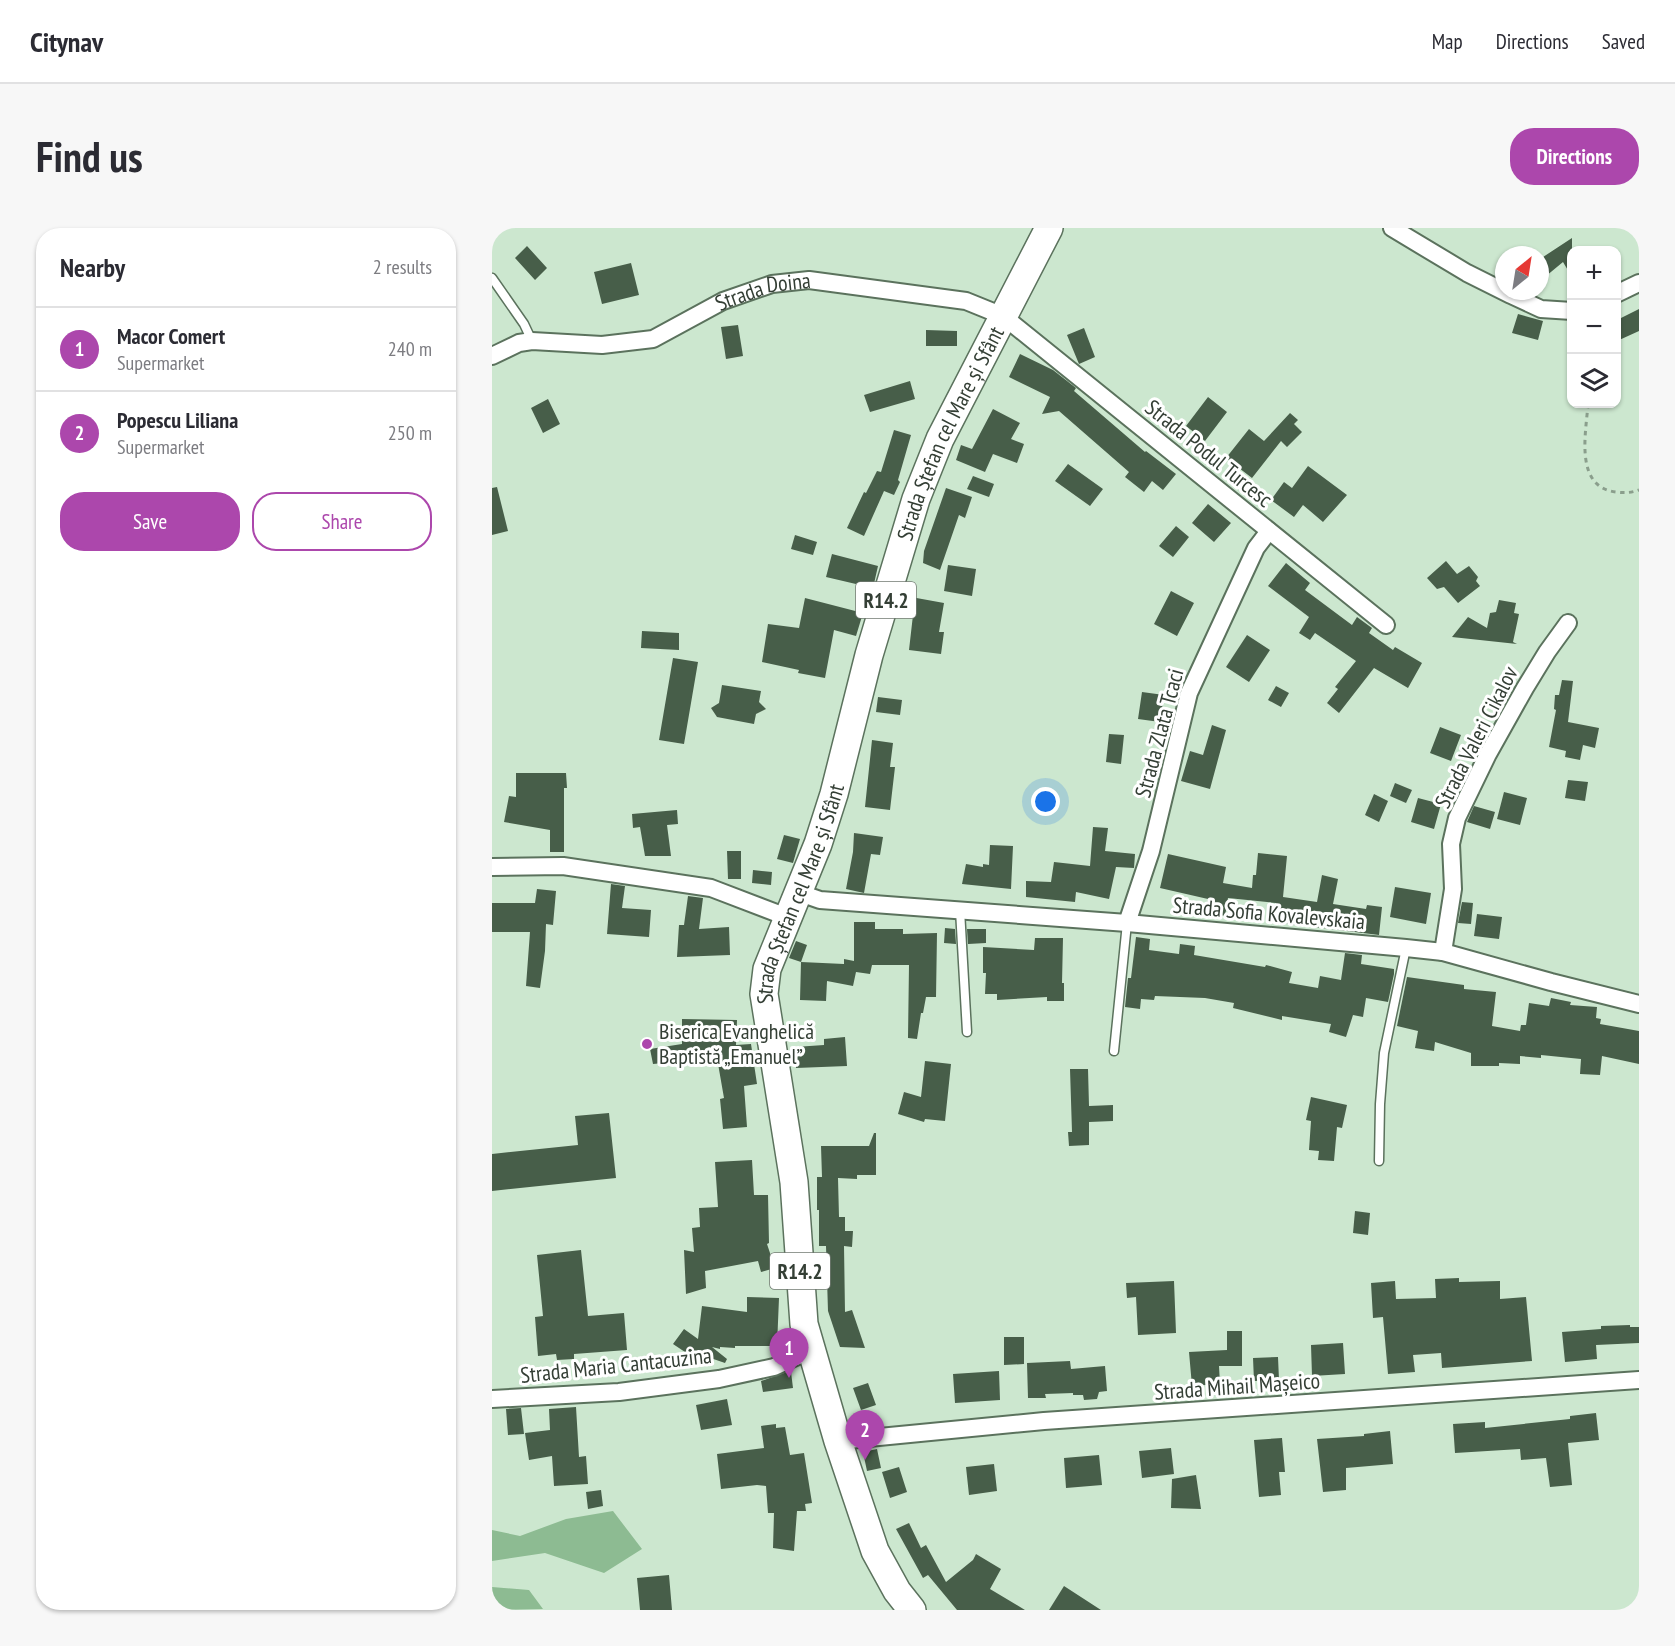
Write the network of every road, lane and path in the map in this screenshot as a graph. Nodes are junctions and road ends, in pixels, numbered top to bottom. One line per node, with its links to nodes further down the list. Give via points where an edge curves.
1 (1392, 228): 7 (street, via 1521,300 1541,309)
2 (1048, 230): 6 (main road, R14.2)
3 (492, 278): 8 (lane)
4 (1639, 283): 5 (street)
5 (1621, 292)
6 (1009, 305): 8 (street, Strada Doina, via 809,280 772,285 723,301 653,339 602,345); 12 (street, Strada Podul Turcesc); 16 (main road, Strada Ștefan cel Mare și Sfânt / R14.2, via 940,439 916,499 869,655 834,794)
7 (1567, 311)
8 (532, 341): 9 (street, Strada Doina)
9 (492, 356)
10 (1588, 408): 11 (path, via 1584,457 1596,485 1630,493)
11 (1639, 490)
12 (1269, 531): 14 (street, Strada Podul Turcesc); 18 (street, Strada Zlata Tcaci, via 1256,548 1189,693 1151,850)
13 (1568, 623): 20 (street, Strada Valeri Cikalov, via 1525,688 1456,818 1451,844 1453,889)
14 (1386, 624)
15 (492, 867): 16 (street, Strada Sofia Kovalevskaia, via 563,866)
16 (792, 904): 17 (street, Strada Sofia Kovalevskaia, via 820,900); 25 (main road, Strada Ștefan cel Mare și Sfânt / R14.2, via 767,969 764,994 794,1182 804,1324)
17 (960, 910): 18 (street, Strada Sofia Kovalevskaia); 22 (lane)
18 (1127, 923): 19 (street, Strada Sofia Kovalevskaia); 23 (lane)
19 (1406, 948): 20 (street, Strada Sofia Kovalevskaia); 24 (lane, via 1384,1053)
20 (1443, 952): 21 (street, Strada Sofia Kovalevskaia)
21 (1639, 1004)
22 (967, 1032)
23 (1114, 1051)
24 (1379, 1161)
25 (811, 1350): 27 (street, Strada Maria Cantacuzina, via 774,1367 719,1378 619,1392); 28 (main road, Strada Ștefan cel Mare și Sfânt / R14.2)
26 (1639, 1380): 28 (street, Strada Mihail Mașeico, via 1044,1421)
27 (492, 1399)
28 (838, 1441): 29 (main road, Strada Ștefan cel Mare și Sfânt / R14.2, via 875,1551)
29 (912, 1610)

